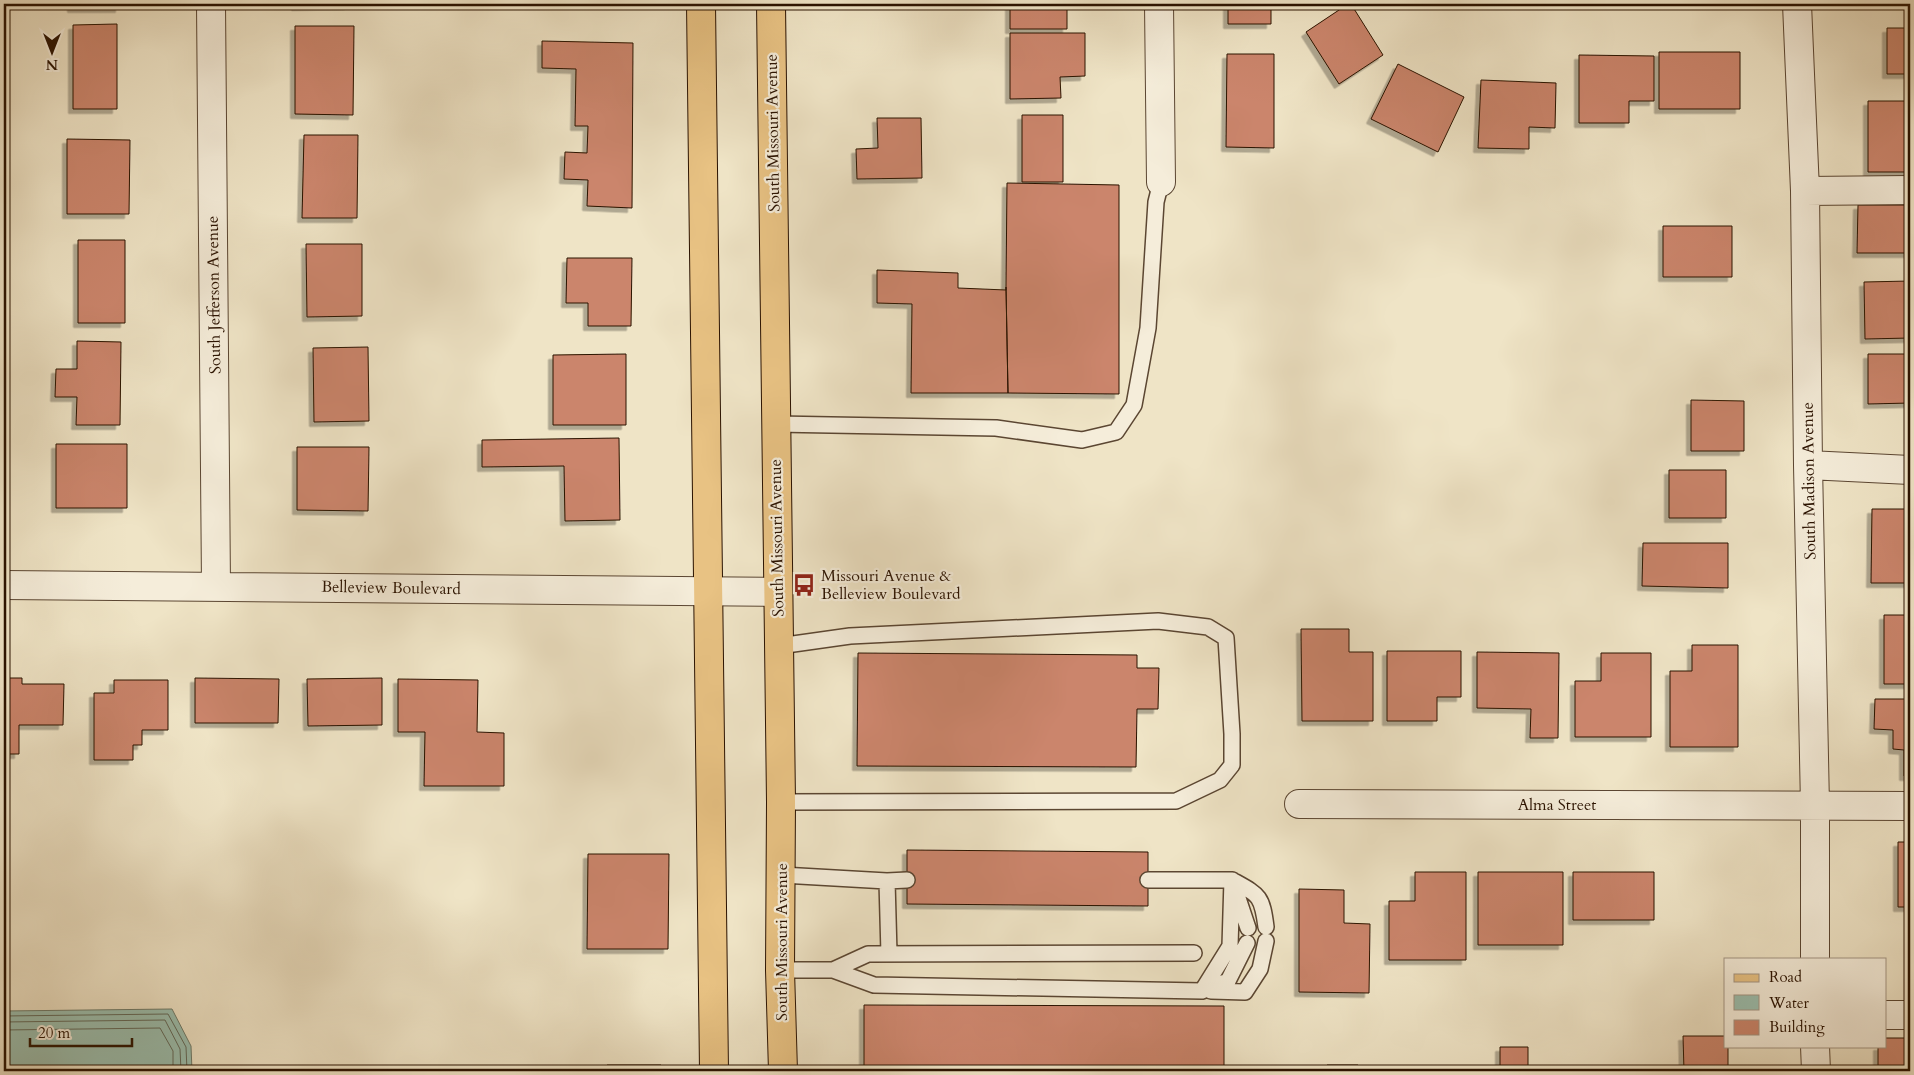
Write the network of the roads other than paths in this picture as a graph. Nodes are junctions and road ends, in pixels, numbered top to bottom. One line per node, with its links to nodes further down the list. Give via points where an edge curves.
1 (211, 4): 13 (street, South Jefferson Avenue)
2 (701, 4): 14 (main road)
3 (771, 4): 9 (main road, South Missouri Avenue)
4 (1159, 4): 6 (street)
5 (1797, 4): 8 (street, South Madison Avenue)
6 (1161, 182): 9 (lane, via 1156,202 1148,328 1134,405 1116,432 1082,440 996,428)
7 (1910, 190): 8 (street)
8 (1805, 191): 10 (street, South Madison Avenue)
9 (776, 424): 15 (main road, South Missouri Avenue)
10 (1808, 465): 11 (street); 19 (street, South Madison Avenue)
11 (1910, 470)
12 (4, 585): 13 (street, Belleview Boulevard)
13 (216, 586): 14 (street, Belleview Boulevard)
14 (708, 592): 15 (street, Belleview Boulevard); 37 (main road)
15 (778, 592): 16 (main road, South Missouri Avenue)
16 (779, 646): 17 (main road, South Missouri Avenue); 17 (lane, via 850,636 1064,624 1158,621 1208,627 1226,638 1232,734 1232,765 1220,780 1176,801)
17 (781, 802): 21 (main road, South Missouri Avenue)
18 (1298, 804): 19 (street, Alma Street)
19 (1815, 806): 20 (street, Alma Street); 30 (street, South Madison Avenue)
20 (1910, 806)
21 (782, 875): 25 (lane); 31 (main road, South Missouri Avenue)
22 (907, 880): 25 (lane)
23 (1148, 880): 24 (lane)
24 (1232, 880): 26 (lane); 33 (lane, via 1230,946); 33 (lane, via 1256,894 1263,906 1266,934 1260,969 1245,992)
25 (887, 881): 29 (lane)
26 (1248, 928)
27 (1247, 943): 33 (lane, via 1228,981)
28 (1194, 953): 29 (lane)
29 (889, 954): 32 (lane, via 868,954)
30 (1815, 958)
31 (780, 970): 32 (lane); 38 (main road, South Missouri Avenue)
32 (833, 970): 33 (lane, via 874,985)
33 (1202, 991)
34 (1910, 1014): 35 (street)
35 (1886, 1015)
36 (1816, 1048): 39 (street)
37 (714, 1071)
38 (783, 1071)
39 (1816, 1071)

